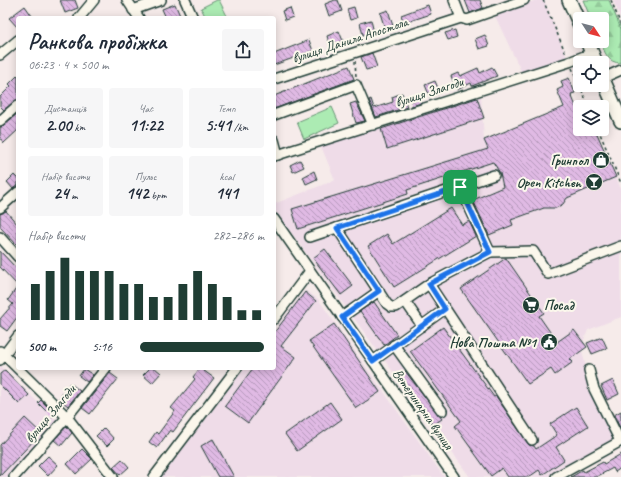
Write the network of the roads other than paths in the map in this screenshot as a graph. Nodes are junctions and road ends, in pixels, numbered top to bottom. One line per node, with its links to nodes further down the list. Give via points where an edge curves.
1 (94, 0): 10 (street)
2 (127, 0): 8 (street)
3 (160, 0): 8 (street)
4 (186, 0): 12 (street)
5 (454, 0): 13 (street)
6 (524, 0): 13 (street, вулиця Данила Апостола, via 467,20)
7 (570, 0): 9 (highway)
8 (133, 10): 11 (street)
9 (575, 12)
10 (81, 16)
11 (138, 16)
12 (192, 16)
13 (461, 18): 19 (street, вулиця Данила Апостола)
14 (16, 42): 16 (street)
15 (592, 52): 25 (street, вулиця Злагоди, via 569,62)
16 (0, 55)
17 (621, 70): 18 (street)
18 (609, 74)
19 (276, 78)
20 (608, 92): 24 (highway)
21 (16, 107): 23 (street)
22 (276, 114): 25 (street, via 356,85)
23 (0, 121)
24 (621, 121)
25 (373, 125): 26 (street, вулиця Злагоди)
26 (276, 156)
27 (494, 175): 28 (street)
28 (460, 187): 32 (street); 36 (street)
29 (16, 194): 30 (street)
30 (0, 208)
31 (276, 222): 38 (street, Ветеринарна вулиця)
32 (337, 228): 34 (street); 40 (street)
33 (0, 237): 37 (street)
34 (310, 237)
35 (621, 246): 36 (street, via 548,274 533,251)
36 (490, 252): 39 (street)
37 (16, 255)
38 (310, 271): 43 (street); 44 (street, Ветеринарна вулиця)
39 (429, 284): 41 (street); 42 (street)
40 (379, 291): 41 (street, via 391,307); 44 (street)
41 (405, 301): 45 (street)
42 (445, 309): 45 (street); 57 (street)
43 (276, 316)
44 (342, 317): 49 (street, Ветеринарна вулиця)
45 (422, 326): 47 (street)
46 (16, 338): 48 (street)
47 (394, 346): 49 (street); 55 (street)
48 (1, 356): 51 (street)
49 (373, 361): 62 (street, Ветеринарна вулиця)
50 (16, 370): 56 (street)
51 (16, 370)
52 (104, 370): 56 (street, вулиця Злагоди)
53 (234, 370): 61 (street)
54 (590, 370): 58 (street, via 594,390)
55 (442, 411)
56 (67, 417): 59 (street, вулиця Злагоди); 60 (street)
57 (532, 440)
58 (620, 441): 63 (street)
59 (14, 477)
60 (113, 477)
61 (154, 477)
62 (454, 477)
63 (556, 477)

